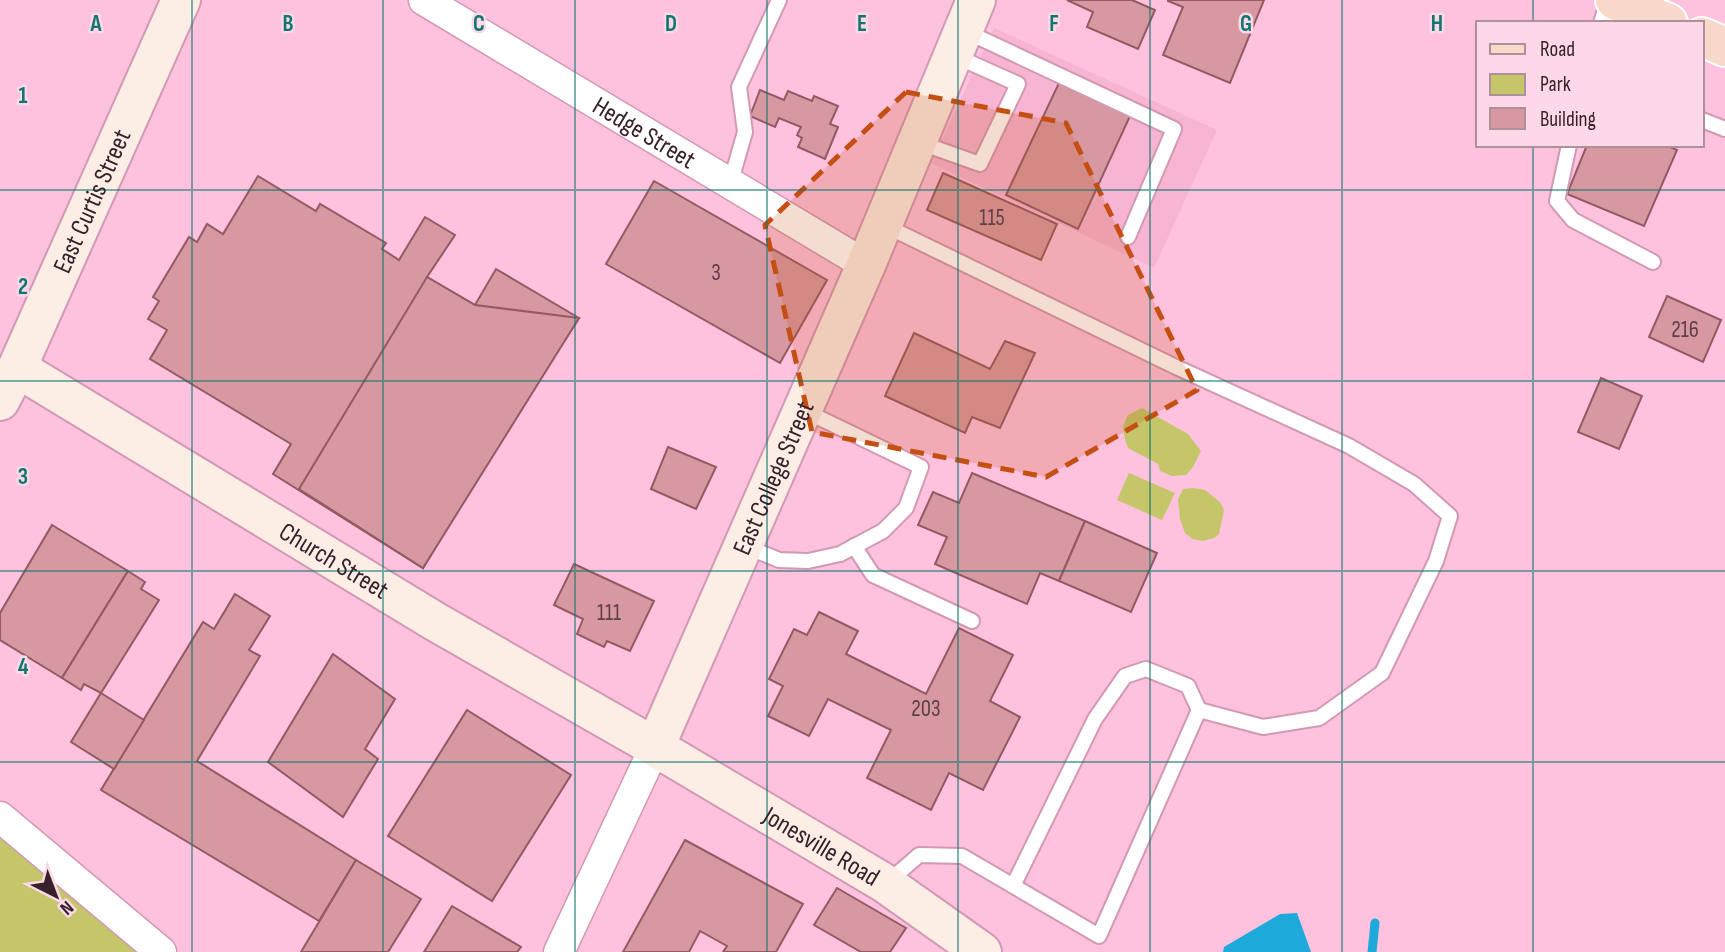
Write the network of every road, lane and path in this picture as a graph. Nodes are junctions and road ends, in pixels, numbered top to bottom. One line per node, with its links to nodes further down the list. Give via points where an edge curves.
1 (181, 0): 20 (street, East Curtis Street)
2 (424, 0): 15 (street, Hedge Street)
3 (779, 0): 15 (lane, via 738,88 746,132)
4 (1608, 0): 6 (lane)
5 (1615, 0): 7 (main road)
6 (1602, 21)
7 (1663, 21)
8 (964, 28): 13 (street, East College Street); 13 (lane, via 1018,83 980,164); 17 (lane, via 1174,129)
9 (1704, 38): 10 (main road)
10 (1725, 47)
11 (1704, 121): 12 (lane)
12 (1725, 129)
13 (917, 141): 16 (street, East College Street)
14 (1569, 147): 18 (lane, via 1557,201 1573,220)
15 (730, 184): 19 (street, Hedge Street)
16 (883, 225): 19 (street, East College Street); 25 (lane, via 1349,446 1415,484 1450,516 1436,561 1382,673 1319,718 1263,727)
17 (1128, 237)
18 (1653, 262)
19 (866, 265): 21 (street, East College Street)
20 (8, 384): 26 (street, Church Street, via 114,428 436,622)
21 (802, 410): 22 (street, East College Street); 23 (lane, via 921,467 906,508 883,531)
22 (743, 545): 23 (lane, via 779,560 808,561); 26 (street, East College Street)
23 (854, 546): 24 (lane, via 873,575)
24 (972, 621)
25 (1199, 710): 29 (lane, via 1188,685 1146,669 1125,676 1096,719); 29 (lane, via 1099,936)
26 (655, 747): 28 (street, Jonesville Road); 31 (street, East College Street)
27 (0, 817): 30 (street)
28 (886, 884): 29 (lane, via 919,855 962,856); 32 (street, Jonesville Road)
29 (1013, 886)
30 (161, 952)
31 (559, 952)
32 (982, 952)

